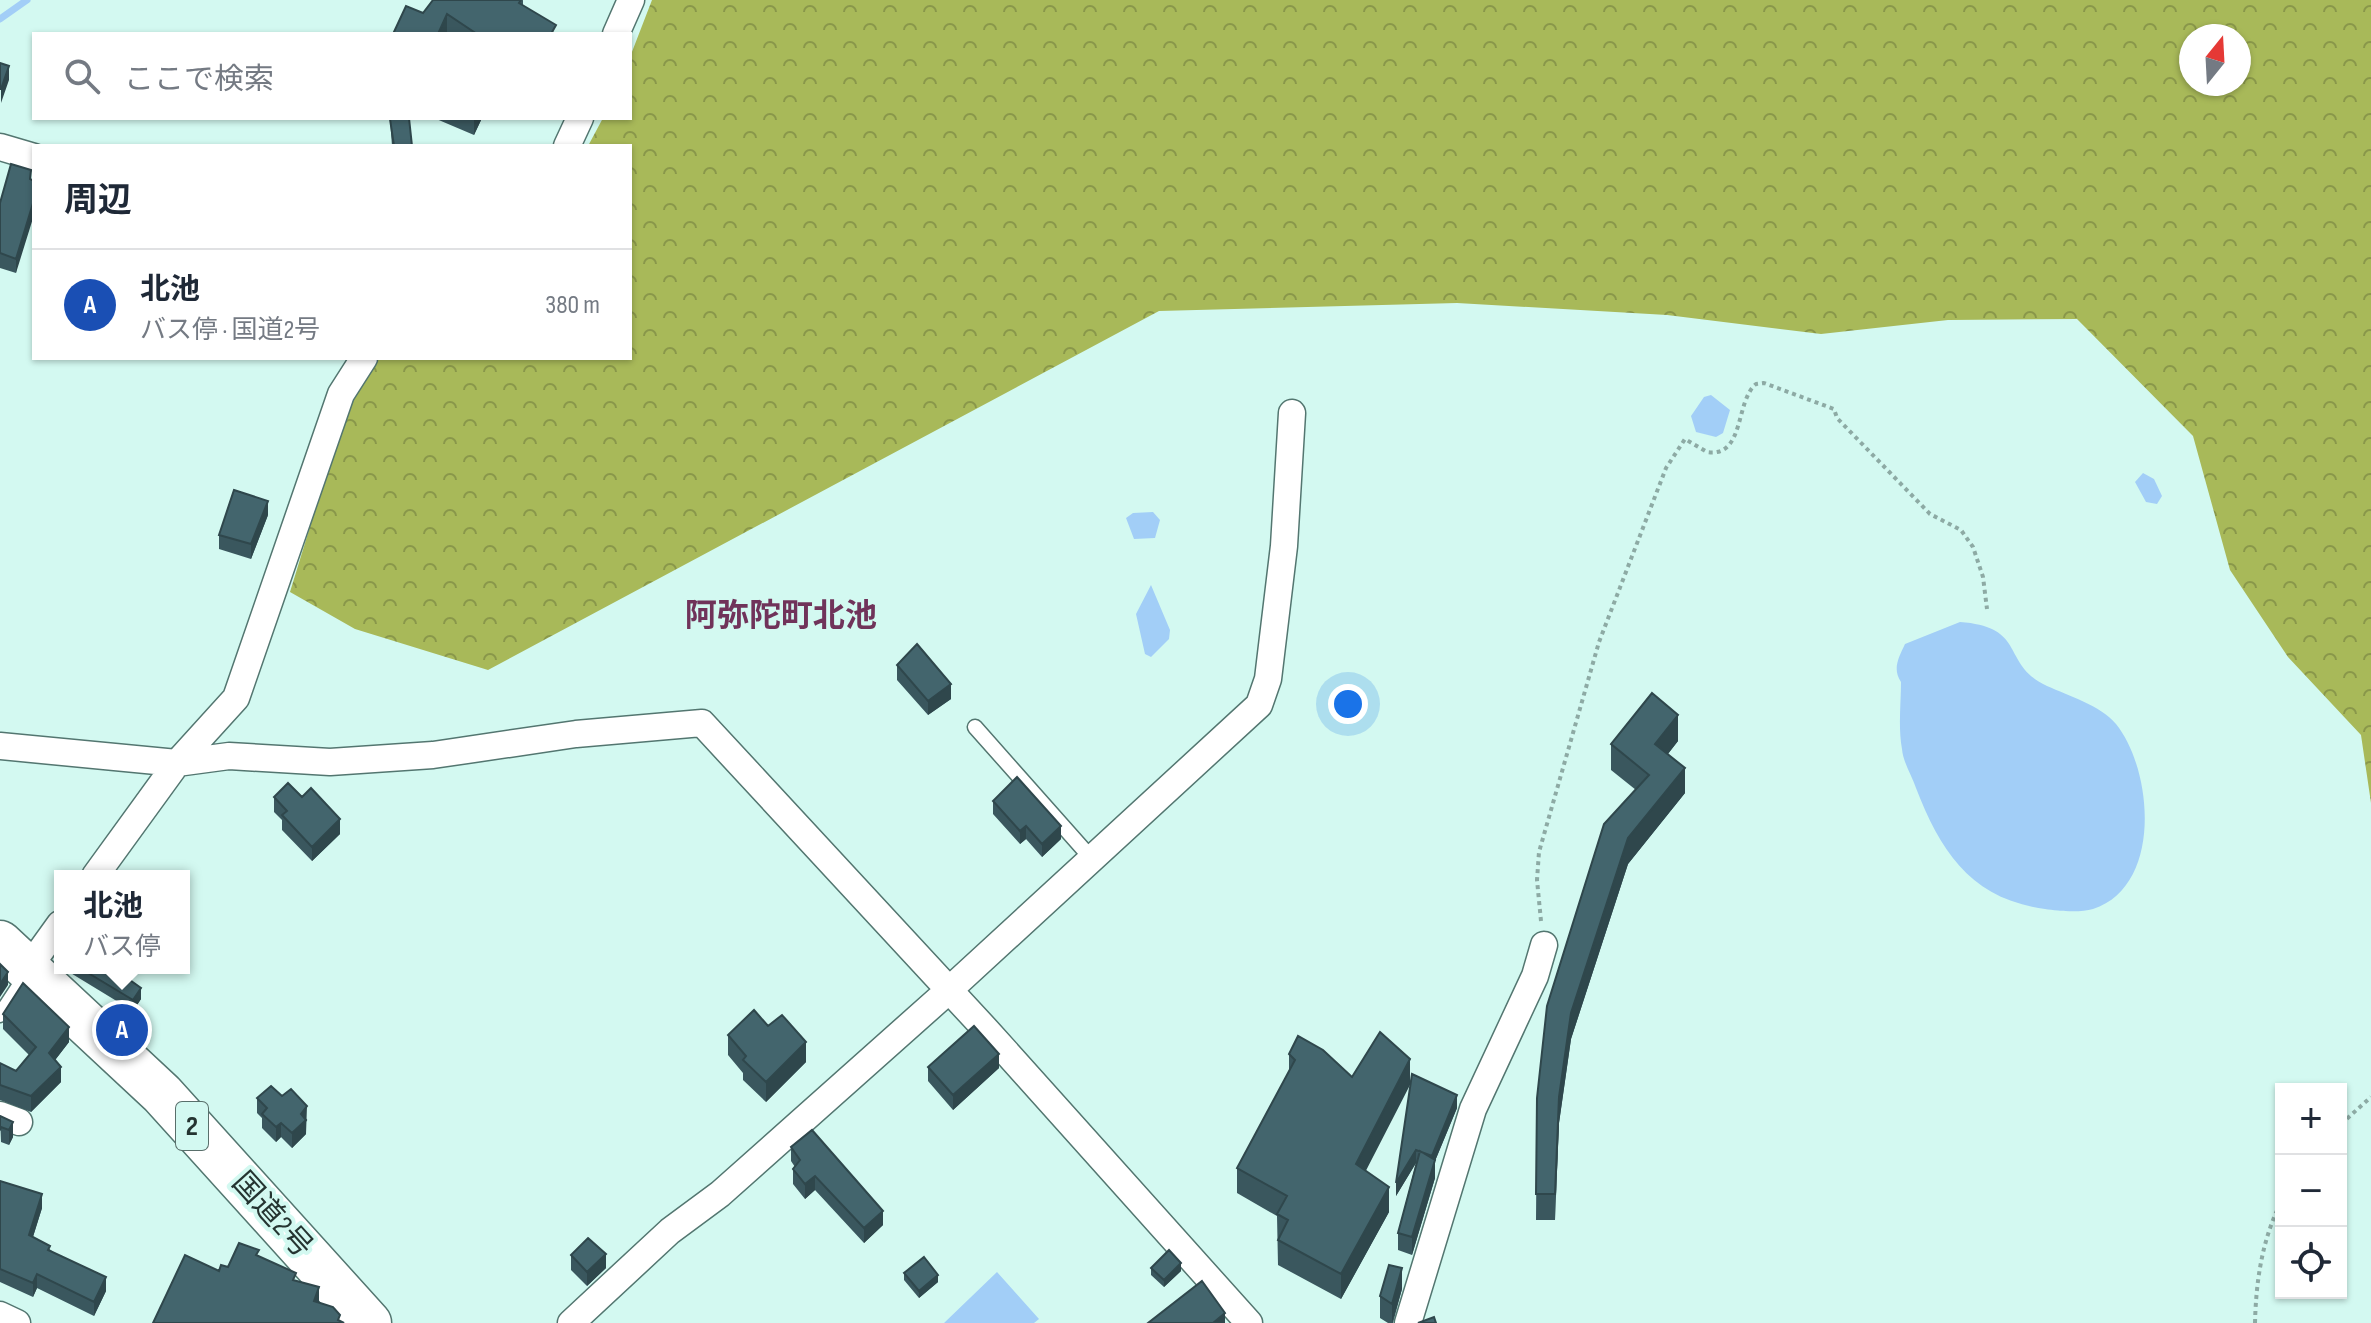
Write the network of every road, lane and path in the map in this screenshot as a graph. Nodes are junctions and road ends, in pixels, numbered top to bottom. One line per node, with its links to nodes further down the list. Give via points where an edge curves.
1 (631, 0): 2 (street)
2 (617, 32)
3 (579, 120): 4 (street)
4 (568, 144)
5 (0, 147): 6 (street)
6 (32, 156)
7 (363, 360): 12 (street, via 341,394 236,698)
8 (1292, 413): 13 (street, via 1284,546 1268,679 1259,705)
9 (1987, 609): 16 (path, via 1983,577 1961,530 1930,514 1834,409 1756,384 1743,401 1734,438 1724,449 1707,452 1685,439 1677,448 1621,583 1587,679 1539,852)
10 (975, 727): 13 (lane)
11 (0, 746): 12 (street)
12 (177, 763): 14 (street); 18 (street, via 229,756 330,762 433,755 702,723)
13 (1092, 859): 18 (street)
14 (99, 870)
15 (54, 929): 17 (street)
16 (1544, 945): 28 (street, via 1535,976 1473,1109)
17 (17, 963): 19 (lane); 25 (highway, 国道2号 / 2, via 182,1116)
18 (948, 991): 26 (street); 27 (street)
19 (0, 1015)
20 (2371, 1097): 21 (path)
21 (2347, 1119)
22 (2275, 1214): 29 (path, via 2260,1268)
23 (0, 1315): 24 (street)
24 (17, 1323)
25 (369, 1323)
26 (571, 1323)
27 (1249, 1323)
28 (1408, 1323)
29 (2255, 1323)

